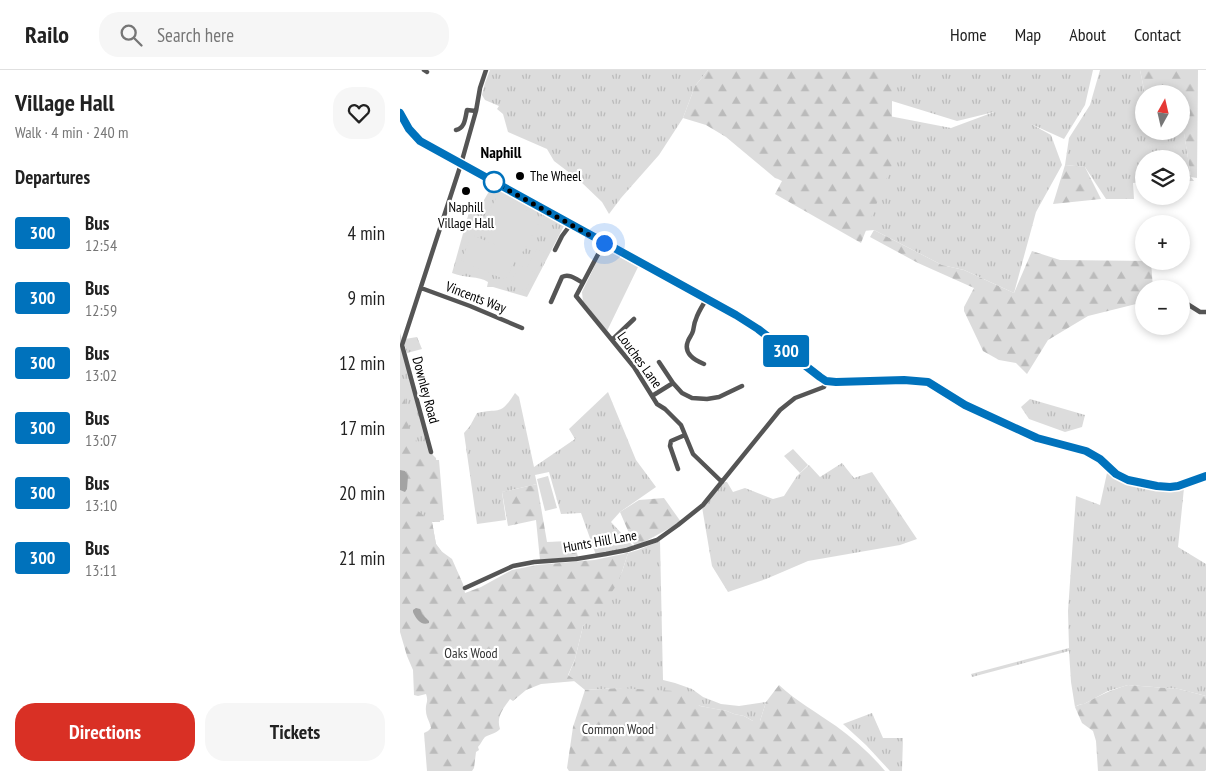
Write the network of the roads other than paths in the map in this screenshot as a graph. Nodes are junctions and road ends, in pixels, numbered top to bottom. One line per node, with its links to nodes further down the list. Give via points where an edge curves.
1 (486, 70): 2 (street, Downley Road)
2 (476, 111): 5 (street, via 467,110 463,127); 6 (street, Downley Road)
3 (400, 113): 4 (street)
4 (402, 123): 6 (street, via 420,141)
5 (456, 130)
6 (461, 164): 7 (street); 11 (street, Downley Road)
7 (570, 224): 8 (street); 9 (street)
8 (604, 243): 10 (street, Louches Lane); 12 (street)
9 (555, 250)
10 (583, 283): 13 (street, via 564,276); 18 (street, Louches Lane, via 576,296)
11 (421, 288): 17 (street, Vincents Way); 26 (street, Downley Road, via 402,346)
12 (707, 298): 20 (street, via 686,347 690,356); 21 (street, via 758,329)
13 (551, 302)
14 (1190, 306): 15 (street)
15 (1206, 312)
16 (634, 319): 18 (street)
17 (522, 328)
18 (612, 340): 24 (street, Louches Lane, via 634,366)
19 (659, 362): 22 (street)
20 (704, 364)
21 (828, 381): 28 (street, via 928,382 965,405 1037,438 1086,451 1128,480 1170,487); 29 (street, Hunts Hill Lane, via 824,387 795,398 780,410)
22 (673, 383): 23 (street, via 692,398 707,399); 24 (street)
23 (742, 386)
24 (652, 396): 25 (street, Louches Lane, via 680,425)
25 (685, 435): 27 (street, via 671,441); 29 (street, Louches Lane, via 693,454)
26 (431, 452)
27 (678, 469)
28 (1206, 476)
29 (722, 482): 30 (street, Hunts Hill Lane, via 703,505 657,540 606,554 514,566)
30 (464, 588)

